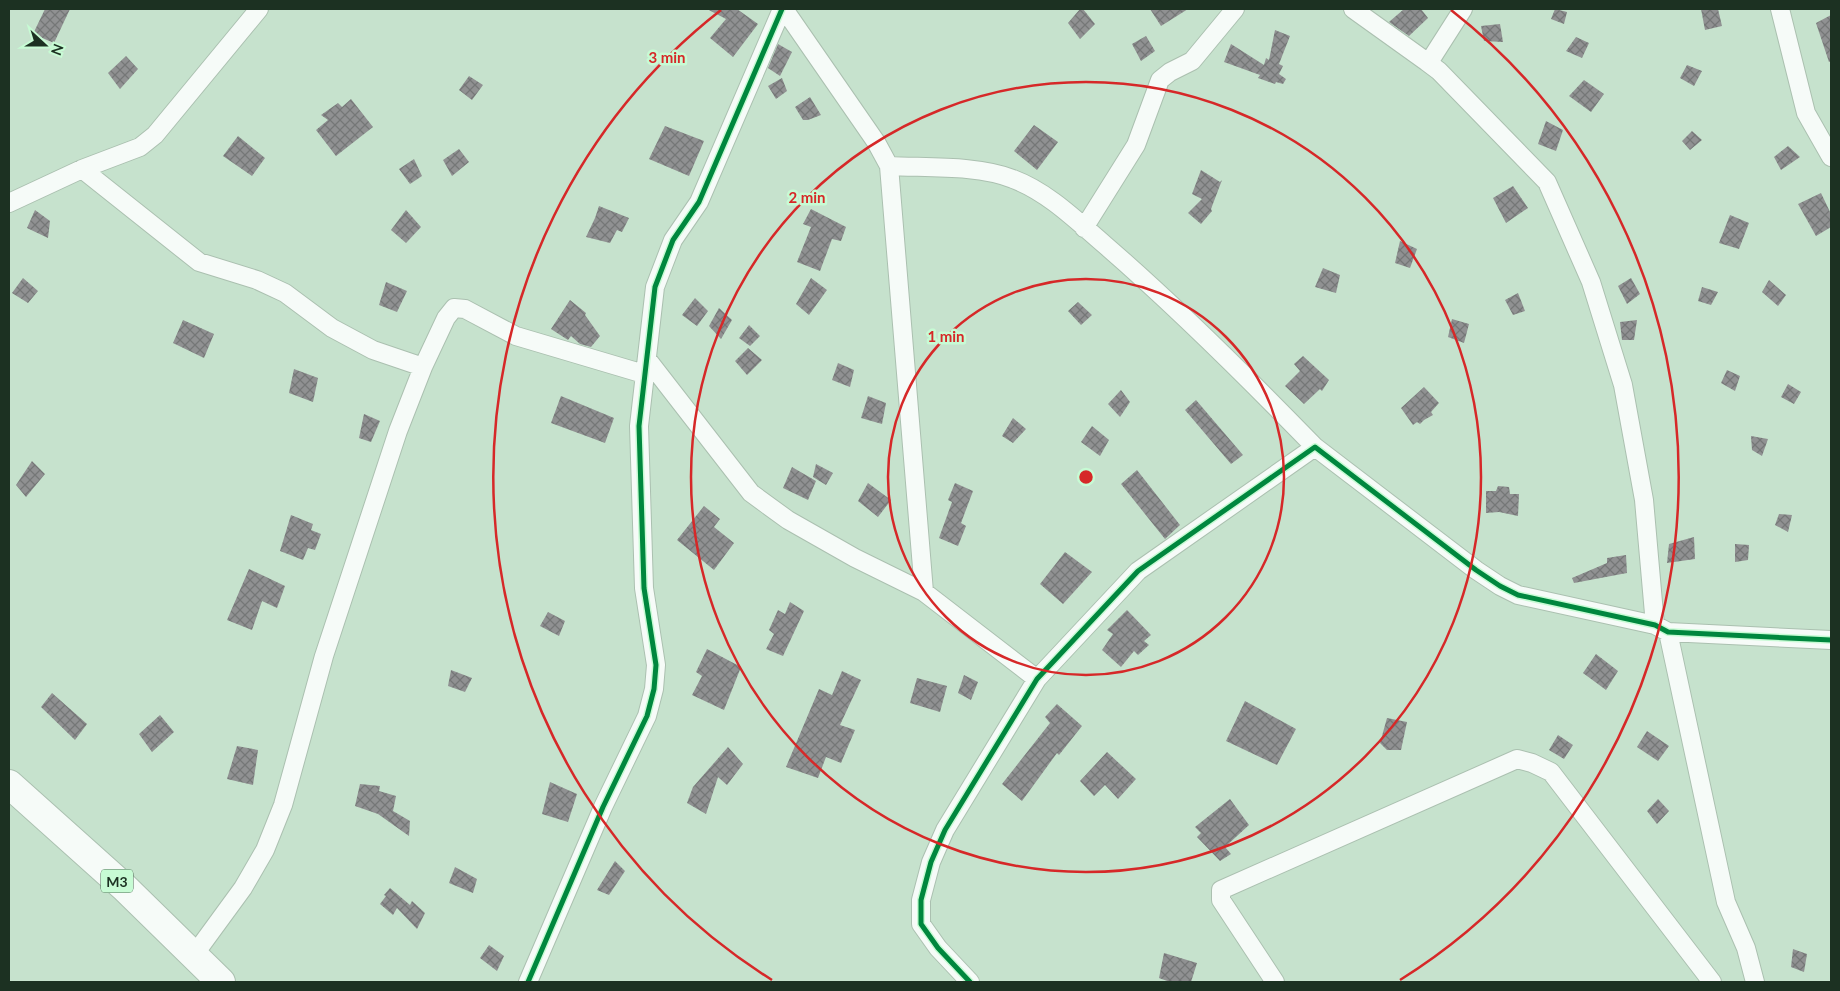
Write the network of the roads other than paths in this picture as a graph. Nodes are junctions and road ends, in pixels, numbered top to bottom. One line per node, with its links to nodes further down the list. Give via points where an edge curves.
1 (259, 9): 10 (street, via 155,135 140,147)
2 (783, 9): 9 (street, via 876,142); 13 (street, via 699,202 673,240 655,287)
3 (1235, 9): 12 (street, via 1192,61 1160,80 1136,145)
4 (1353, 9): 7 (street)
5 (1463, 9): 7 (street)
6 (1780, 9): 8 (street, via 1806,113)
7 (1427, 62): 17 (street, via 1547,182 1591,282 1623,385 1644,500)
8 (1831, 158)
9 (889, 166): 12 (street, via 982,170 1013,178 1043,195); 16 (street)
10 (82, 169): 11 (street); 14 (street, via 199,262 257,280 285,293 332,328 373,350)
11 (9, 203)
12 (1084, 228): 15 (street, via 1176,309)
13 (645, 366): 14 (street, via 516,336 465,309 454,308); 16 (street, via 751,493 788,520); 23 (street, via 639,436 644,588 656,665 654,689 647,716 603,807)
14 (423, 367): 21 (street, via 398,431 327,646 283,805 265,850 243,888)
15 (1316, 447): 17 (street, via 1500,586 1518,594); 19 (street, via 1138,570)
16 (924, 592): 19 (street)
17 (1662, 628): 18 (street); 27 (street, via 1726,902 1746,948)
18 (1831, 640)
19 (1037, 679): 24 (street, via 945,830 931,862 923,893 921,924 938,948)
20 (9, 784): 21 (main road, M3)
21 (194, 955): 22 (main road, M3)
22 (221, 982)
23 (528, 982)
24 (970, 982)
25 (1274, 982): 26 (street, via 1221,900 1220,890 1517,759 1551,772)
26 (1712, 982)
27 (1755, 982)

